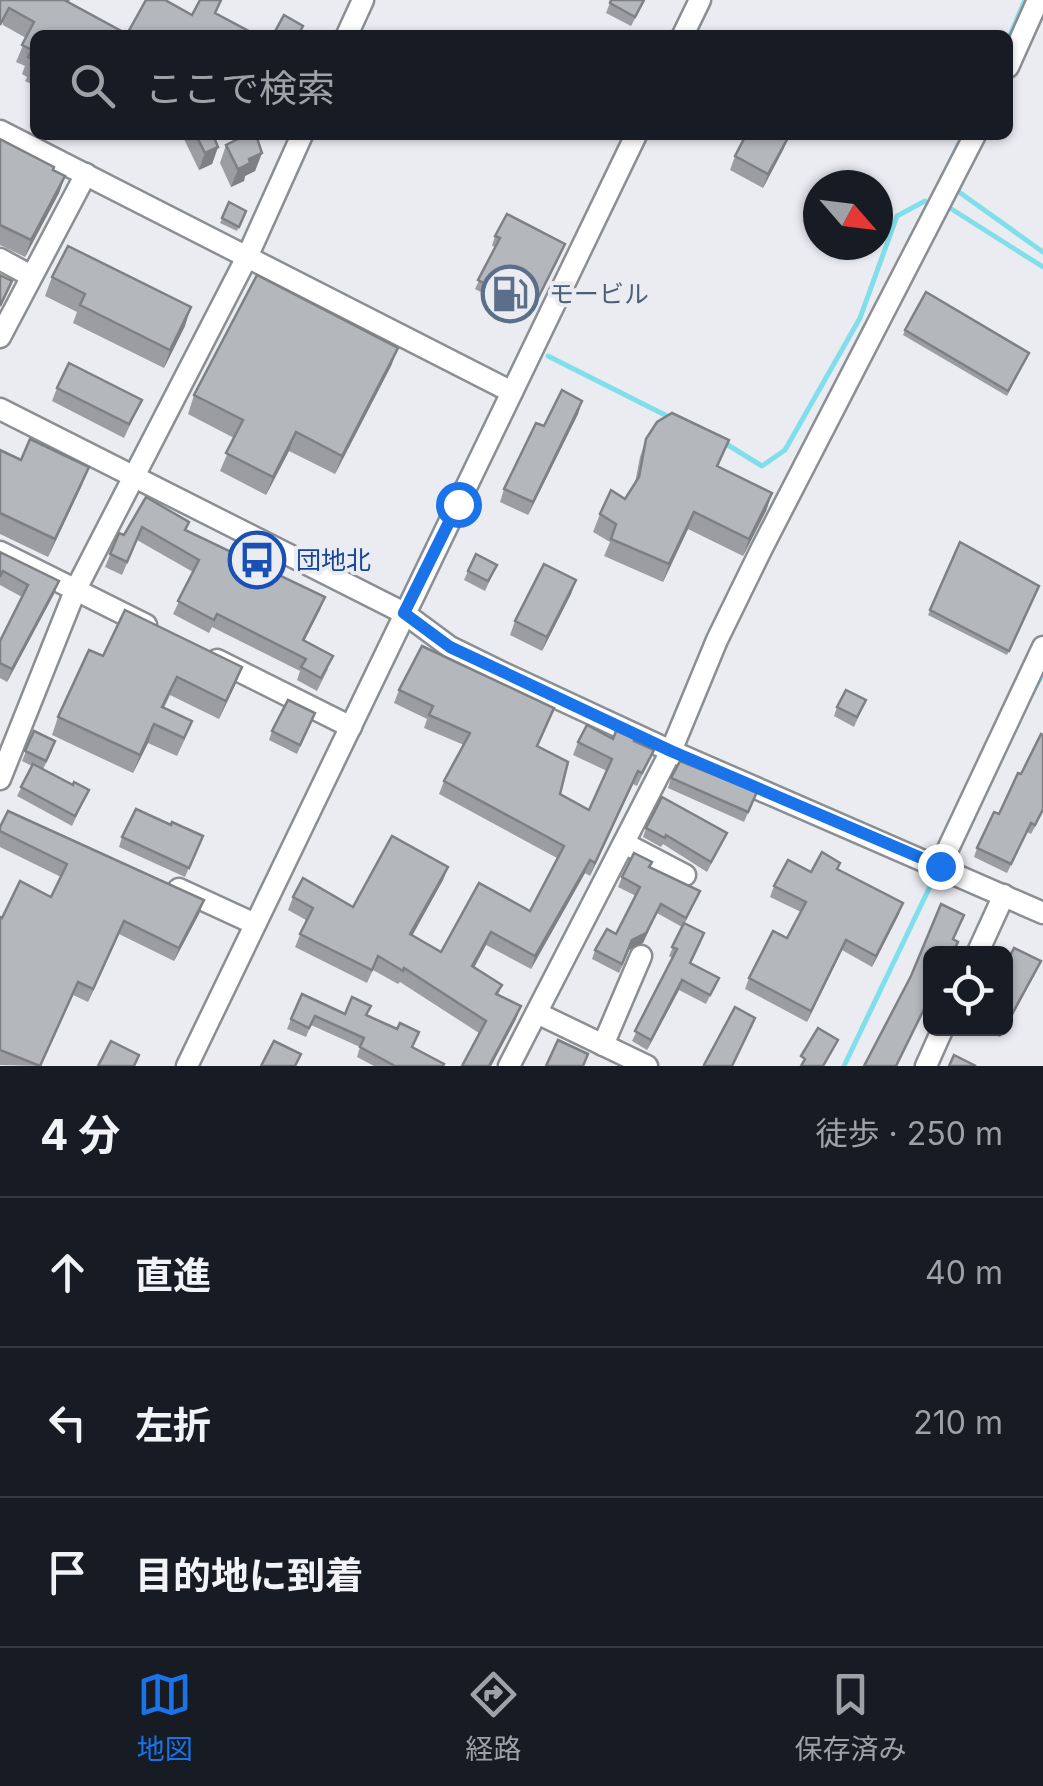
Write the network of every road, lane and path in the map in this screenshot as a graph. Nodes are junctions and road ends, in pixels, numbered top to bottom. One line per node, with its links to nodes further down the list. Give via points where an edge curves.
1 (363, 0): 4 (street)
2 (700, 0): 5 (street)
3 (1038, 0): 6 (street)
4 (349, 30)
5 (685, 30)
6 (1013, 56)
7 (0, 131): 11 (street)
8 (300, 140): 12 (street)
9 (634, 140): 16 (street)
10 (972, 140): 26 (street, via 762,548)
11 (86, 174): 12 (street); 14 (street)
12 (248, 255): 16 (street); 18 (street)
13 (0, 259): 14 (street)
14 (31, 276): 15 (street)
15 (0, 338)
16 (512, 392): 21 (street)
17 (0, 409): 18 (street)
18 (133, 474): 20 (street); 21 (street)
19 (0, 552): 20 (street)
20 (75, 590): 22 (street); 27 (street)
21 (404, 613): 25 (street); 26 (street, via 450,647)
22 (161, 633)
23 (1043, 646): 29 (street)
24 (196, 650): 25 (street)
25 (351, 727): 34 (street)
26 (671, 751): 28 (street); 29 (street)
27 (0, 778)
28 (624, 843): 30 (street); 37 (street)
29 (940, 866): 32 (street)
30 (685, 875)
31 (153, 878): 34 (street)
32 (1004, 895): 33 (street); 35 (street)
33 (1043, 913)
34 (255, 924): 40 (street)
35 (981, 946)
36 (641, 956): 39 (street)
37 (537, 1013): 39 (street); 41 (street)
38 (939, 1036): 43 (street)
39 (603, 1045): 42 (street)
40 (187, 1066)
41 (509, 1066)
42 (646, 1066)
43 (926, 1066)

